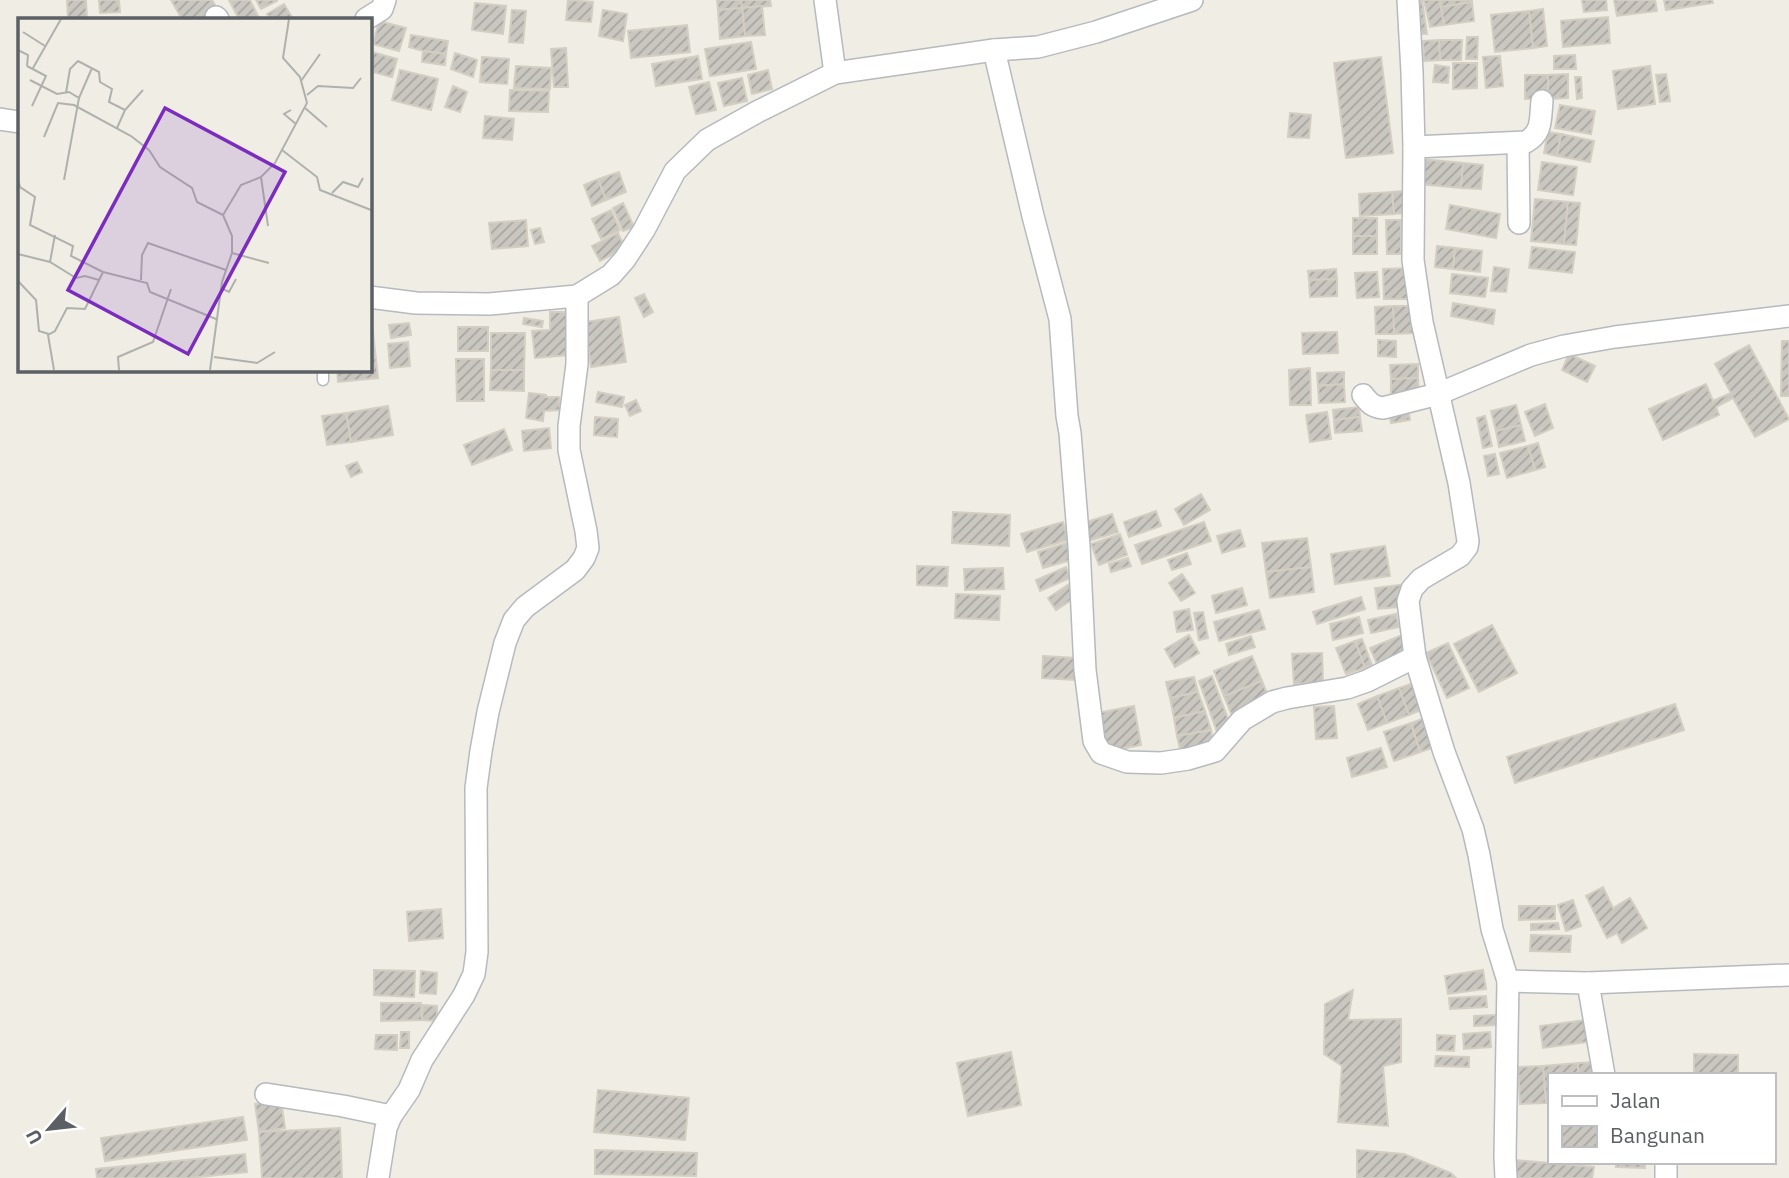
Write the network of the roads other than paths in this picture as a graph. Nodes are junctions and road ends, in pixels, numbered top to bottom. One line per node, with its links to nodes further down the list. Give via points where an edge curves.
1 (385, 0): 6 (street, via 382,9)
2 (825, 0): 8 (street)
3 (1192, 0): 5 (street)
4 (1408, 0): 13 (street)
5 (1152, 7): 7 (street, via 1069,40)
6 (368, 18)
7 (994, 50): 8 (street); 20 (street, via 1060,319 1085,670 1094,741 1101,754 1127,762 1161,763 1215,751 1242,720 1272,702 1347,688)
8 (835, 73): 15 (street, via 707,140 675,171 625,259 611,275)
9 (1542, 101): 12 (street, via 1539,131)
10 (0, 119): 11 (street)
11 (18, 122)
12 (1518, 143): 13 (street); 14 (street)
13 (1414, 147): 18 (street, via 1413,260)
14 (1519, 223)
15 (577, 296): 16 (street, via 489,304); 26 (street, via 577,365 569,450 588,548 575,570 525,607 505,643 476,788 474,974)
16 (371, 297)
17 (1789, 316): 18 (street, via 1564,346)
18 (1438, 394): 19 (street, via 1383,408); 20 (street, via 1468,541 1460,555 1412,589 1408,601)
19 (1363, 395)
20 (1416, 657): 22 (street, via 1473,829 1492,929)
21 (1789, 975): 23 (street)
22 (1508, 981): 23 (street); 28 (street)
23 (1588, 983): 24 (street)
24 (1604, 1073)
25 (266, 1094): 26 (street)
26 (391, 1116): 27 (street)
27 (378, 1178)
28 (1506, 1178)

